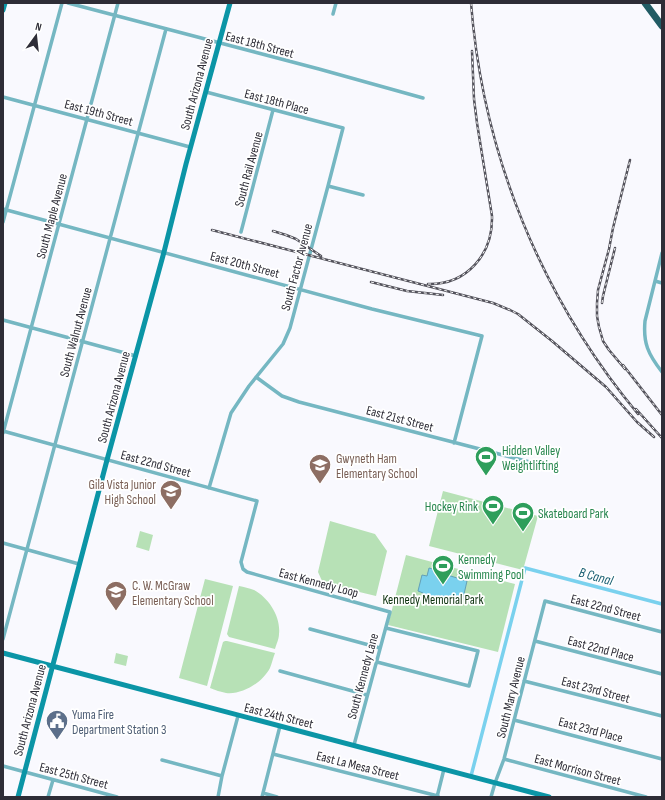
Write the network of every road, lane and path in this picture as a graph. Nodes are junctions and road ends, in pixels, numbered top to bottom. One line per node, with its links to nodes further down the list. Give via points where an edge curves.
1 (5, 3): 8 (street)
2 (62, 3): 17 (street)
3 (68, 3): 10 (street, East 18th Street)
4 (118, 3): 10 (street, South Maple Avenue)
5 (230, 3): 13 (street, South Arizona Avenue)
6 (336, 3): 9 (street)
7 (645, 3): 11 (highway)
8 (3, 10)
9 (333, 14)
10 (114, 15): 12 (street, East 18th Street); 19 (street, South Maple Avenue)
11 (662, 26)
12 (166, 29): 13 (street, East 18th Street); 21 (street, South Walnut Avenue)
13 (219, 43): 14 (street, South Arizona Avenue); 16 (street, East 18th Street)
14 (206, 92): 18 (street, East 18th Place); 22 (street, South Arizona Avenue)
15 (3, 97): 17 (street, East 19th Street)
16 (423, 98)
17 (34, 105): 19 (street, East 19th Street); 25 (street)
18 (273, 110): 20 (street, East 18th Place); 28 (street, South Rail Avenue)
19 (87, 119): 21 (street, East 19th Street); 27 (street, South Maple Avenue)
20 (343, 128): 23 (street, South Factor Avenue)
21 (139, 133): 22 (street, East 19th Street); 29 (street, South Walnut Avenue)
22 (190, 147): 30 (street, South Arizona Avenue)
23 (328, 186): 24 (street); 34 (street, South Factor Avenue)
24 (363, 195)
25 (5, 210): 26 (street); 27 (street, East 20th Street)
26 (3, 222)
27 (59, 224): 29 (street, East 20th Street); 36 (street, South Maple Avenue)
28 (241, 232)
29 (110, 238): 30 (street, East 20th Street); 37 (street, South Walnut Avenue)
30 (164, 252): 34 (street, East 20th Street); 38 (street, South Arizona Avenue)
31 (662, 253): 32 (street)
32 (654, 281): 33 (street); 39 (street, via 644,331 649,354)
33 (662, 283)
34 (300, 289): 40 (street, South Factor Avenue, via 283,344); 42 (street, East 20th Street, via 482,336)
35 (3, 320): 36 (street)
36 (31, 327): 37 (street); 41 (street, South Maple Avenue)
37 (83, 341): 38 (street); 43 (street, South Walnut Avenue)
38 (136, 356): 44 (street, South Arizona Avenue)
39 (662, 372)
40 (256, 377): 42 (street, East 21st Street, via 290,399); 46 (street, South Factor Avenue, via 230,413)
41 (3, 432): 43 (street, East 22nd Street)
42 (454, 443): 45 (street, East 21st Street)
43 (55, 446): 44 (street, East 22nd Street); 48 (street, South Walnut Avenue)
44 (107, 460): 46 (street, East 22nd Street); 49 (street, South Arizona Avenue)
45 (544, 466)
46 (209, 488): 50 (street, East 22nd Street, via 257,501 241,562)
47 (3, 543): 48 (street)
48 (27, 549): 49 (street); 56 (street, South Walnut Avenue)
49 (79, 564): 61 (street, South Arizona Avenue)
50 (243, 569): 52 (street, East Kennedy Loop)
51 (545, 601): 55 (street, East 22nd Street); 57 (street, South Mary Avenue)
52 (390, 612): 53 (street, South Kennedy Lane)
53 (386, 628): 58 (street, South Kennedy Lane); 60 (street, via 478,651 469,686)
54 (310, 629): 58 (street)
55 (662, 632)
56 (3, 639)
57 (535, 641): 63 (street, East 22nd Place); 64 (street, South Mary Avenue)
58 (380, 648): 60 (street, South Kennedy Lane)
59 (3, 653): 61 (street, East 24th Street)
60 (377, 662): 65 (street, South Kennedy Lane)
61 (52, 666): 66 (street, East 24th Street); 77 (street, South Arizona Avenue)
62 (280, 671): 65 (street)
63 (662, 674)
64 (524, 681): 67 (street, East 23rd Street); 68 (street, South Mary Avenue)
65 (367, 695): 70 (street, South Kennedy Lane)
66 (238, 716): 69 (street, East 24th Street); 78 (street)
67 (662, 716)
68 (514, 720): 72 (street, South Mary Avenue); 73 (street, East 23rd Place)
69 (280, 726): 70 (street, East 24th Street); 71 (street)
70 (354, 745): 76 (street, East 24th Street)
71 (273, 754): 81 (street); 82 (street, East La Mesa Street)
72 (504, 759): 80 (street, South Mary Avenue); 90 (street, East Morrison Street)
73 (662, 759)
74 (162, 760): 78 (street)
75 (3, 766): 77 (street, East 25th Street)
76 (444, 769): 80 (street, East 24th Street); 82 (street)
77 (24, 772): 79 (street, East 25th Street); 83 (street, South Arizona Avenue)
78 (222, 776): 86 (street)
79 (53, 780): 84 (street); 85 (street, East 25th Street)
80 (495, 783): 88 (street, South Mary Avenue); 89 (street, East 24th Street)
81 (263, 795): 87 (street)
82 (438, 796)
83 (18, 797)
84 (48, 797)
85 (117, 797)
86 (218, 797)
87 (277, 797)
88 (491, 797)
89 (549, 797)
90 (646, 797)

